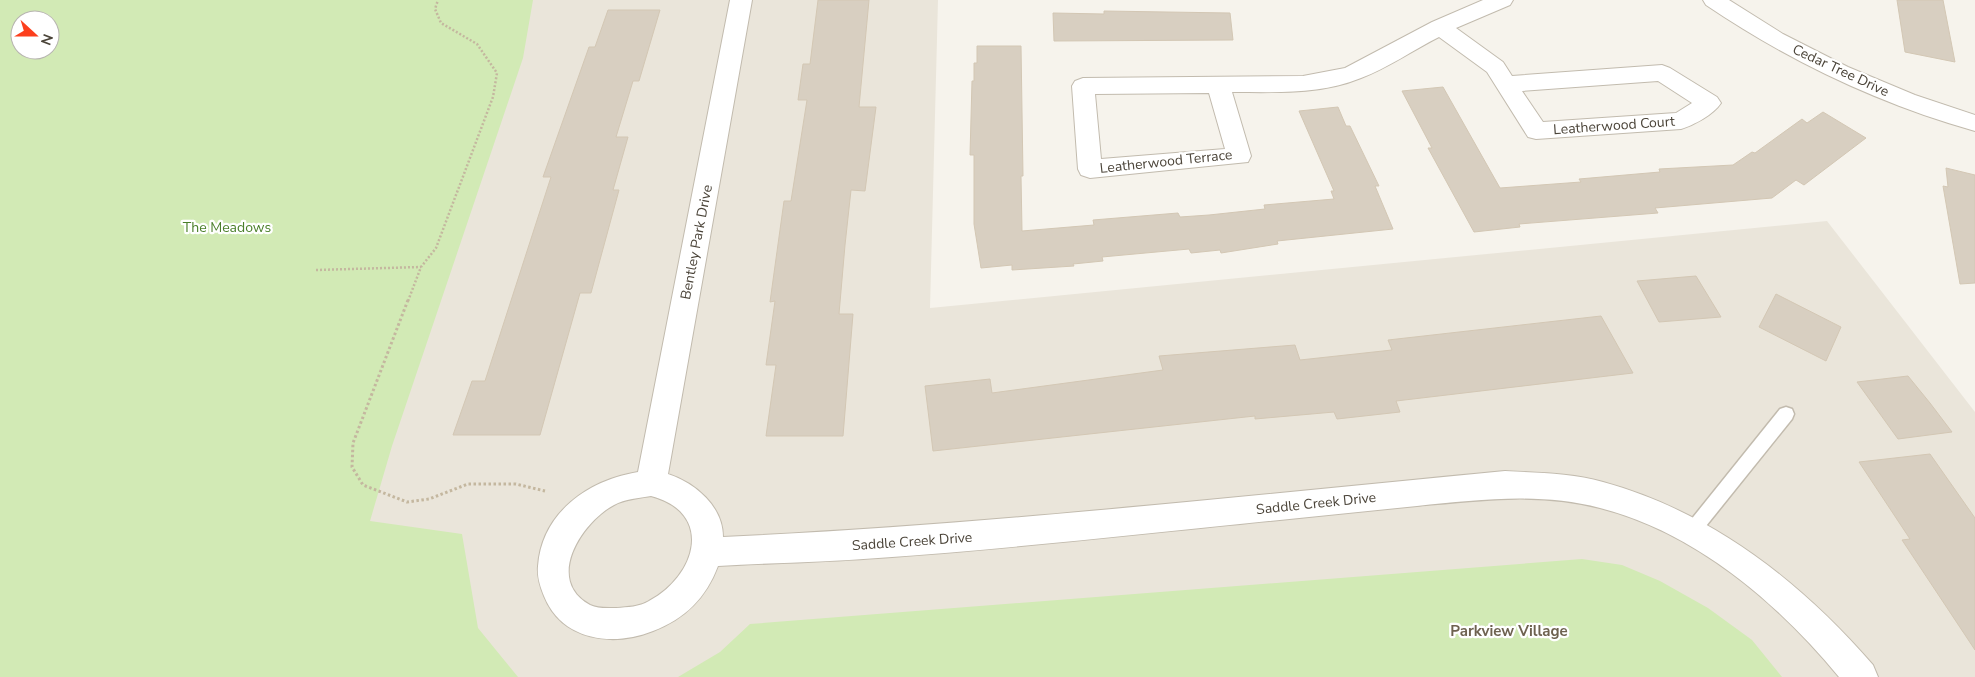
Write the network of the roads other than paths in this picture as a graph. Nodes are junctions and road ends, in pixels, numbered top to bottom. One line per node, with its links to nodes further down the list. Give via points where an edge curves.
1 (741, 0): 9 (street, Bentley Park Drive)
2 (1502, 0): 4 (street, Leatherwood Terrace)
3 (1714, 0): 7 (street, Cedar Tree Drive, via 1779,40 1842,73)
4 (1440, 27): 5 (street, Leatherwood Court, via 1494,67); 6 (street, Leatherwood Terrace, via 1353,73 1328,80 1303,84)
5 (1506, 84): 5 (street, Leatherwood Court, via 1536,131 1681,121 1709,103 1662,73)
6 (1218, 85): 6 (street, Leatherwood Terrace, via 1083,86 1090,169 1239,156)
7 (1975, 123)
8 (1786, 414): 10 (lane)
9 (651, 483): 11 (street, via 673,489 697,508 707,528); 11 (street, via 623,487 598,498 582,509 564,530 554,554 553,578 571,610 593,623 621,626 650,620 675,605 699,576)
10 (1692, 531): 11 (street, Saddle Creek Drive, via 1603,495 1505,484 1011,533 876,544); 12 (street, Saddle Creek Drive, via 1796,607)
11 (708, 552)
12 (1861, 677)

